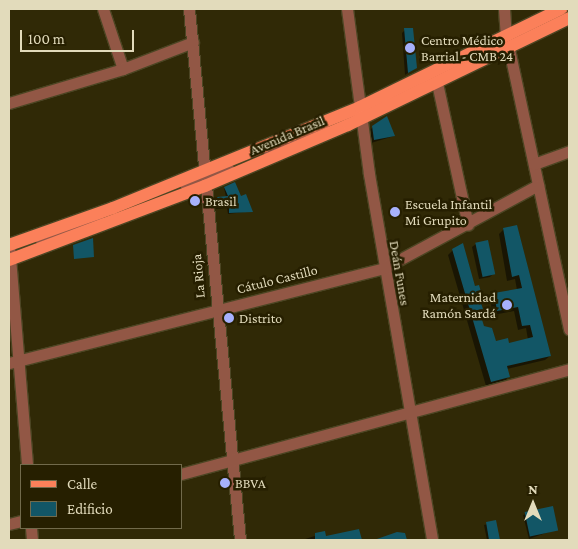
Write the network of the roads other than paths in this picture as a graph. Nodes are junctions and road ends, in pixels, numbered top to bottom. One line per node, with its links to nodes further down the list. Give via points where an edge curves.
1 (103, 9): 10 (street)
2 (189, 9): 9 (street, La Rioja)
3 (347, 9): 13 (street, Deán Funes)
4 (504, 9): 8 (street)
5 (561, 9): 8 (main road, Avenida Brasil)
6 (569, 11): 8 (street)
7 (569, 18): 8 (main road, Avenida Brasil)
8 (507, 41): 11 (main road, Avenida Brasil); 13 (main road, Avenida Brasil); 15 (street)
9 (193, 42): 10 (street); 16 (street, La Rioja)
10 (123, 69): 12 (street)
11 (436, 83): 13 (main road, Avenida Brasil); 18 (street)
12 (9, 103)
13 (360, 113): 16 (main road, Avenida Brasil); 21 (street, Deán Funes)
14 (569, 151): 15 (street)
15 (534, 164): 17 (street)
16 (205, 179): 19 (main road, Avenida Brasil); 20 (main road, Avenida Brasil); 22 (street, La Rioja)
17 (538, 185): 18 (street, Cátulo Castillo); 23 (street)
18 (468, 225): 21 (street, Cátulo Castillo)
19 (9, 245): 20 (street)
20 (9, 256): 24 (street)
21 (384, 268): 22 (street, Cátulo Castillo); 26 (street, Deán Funes)
22 (216, 310): 24 (street, Cátulo Castillo); 27 (street, La Rioja)
23 (569, 329)
24 (13, 362): 28 (street)
25 (569, 369): 26 (street)
26 (409, 412): 27 (street); 31 (street, Deán Funes)
27 (233, 459): 29 (street); 30 (street, La Rioja)
28 (26, 464)
29 (182, 474)
30 (240, 540)
31 (432, 540)

